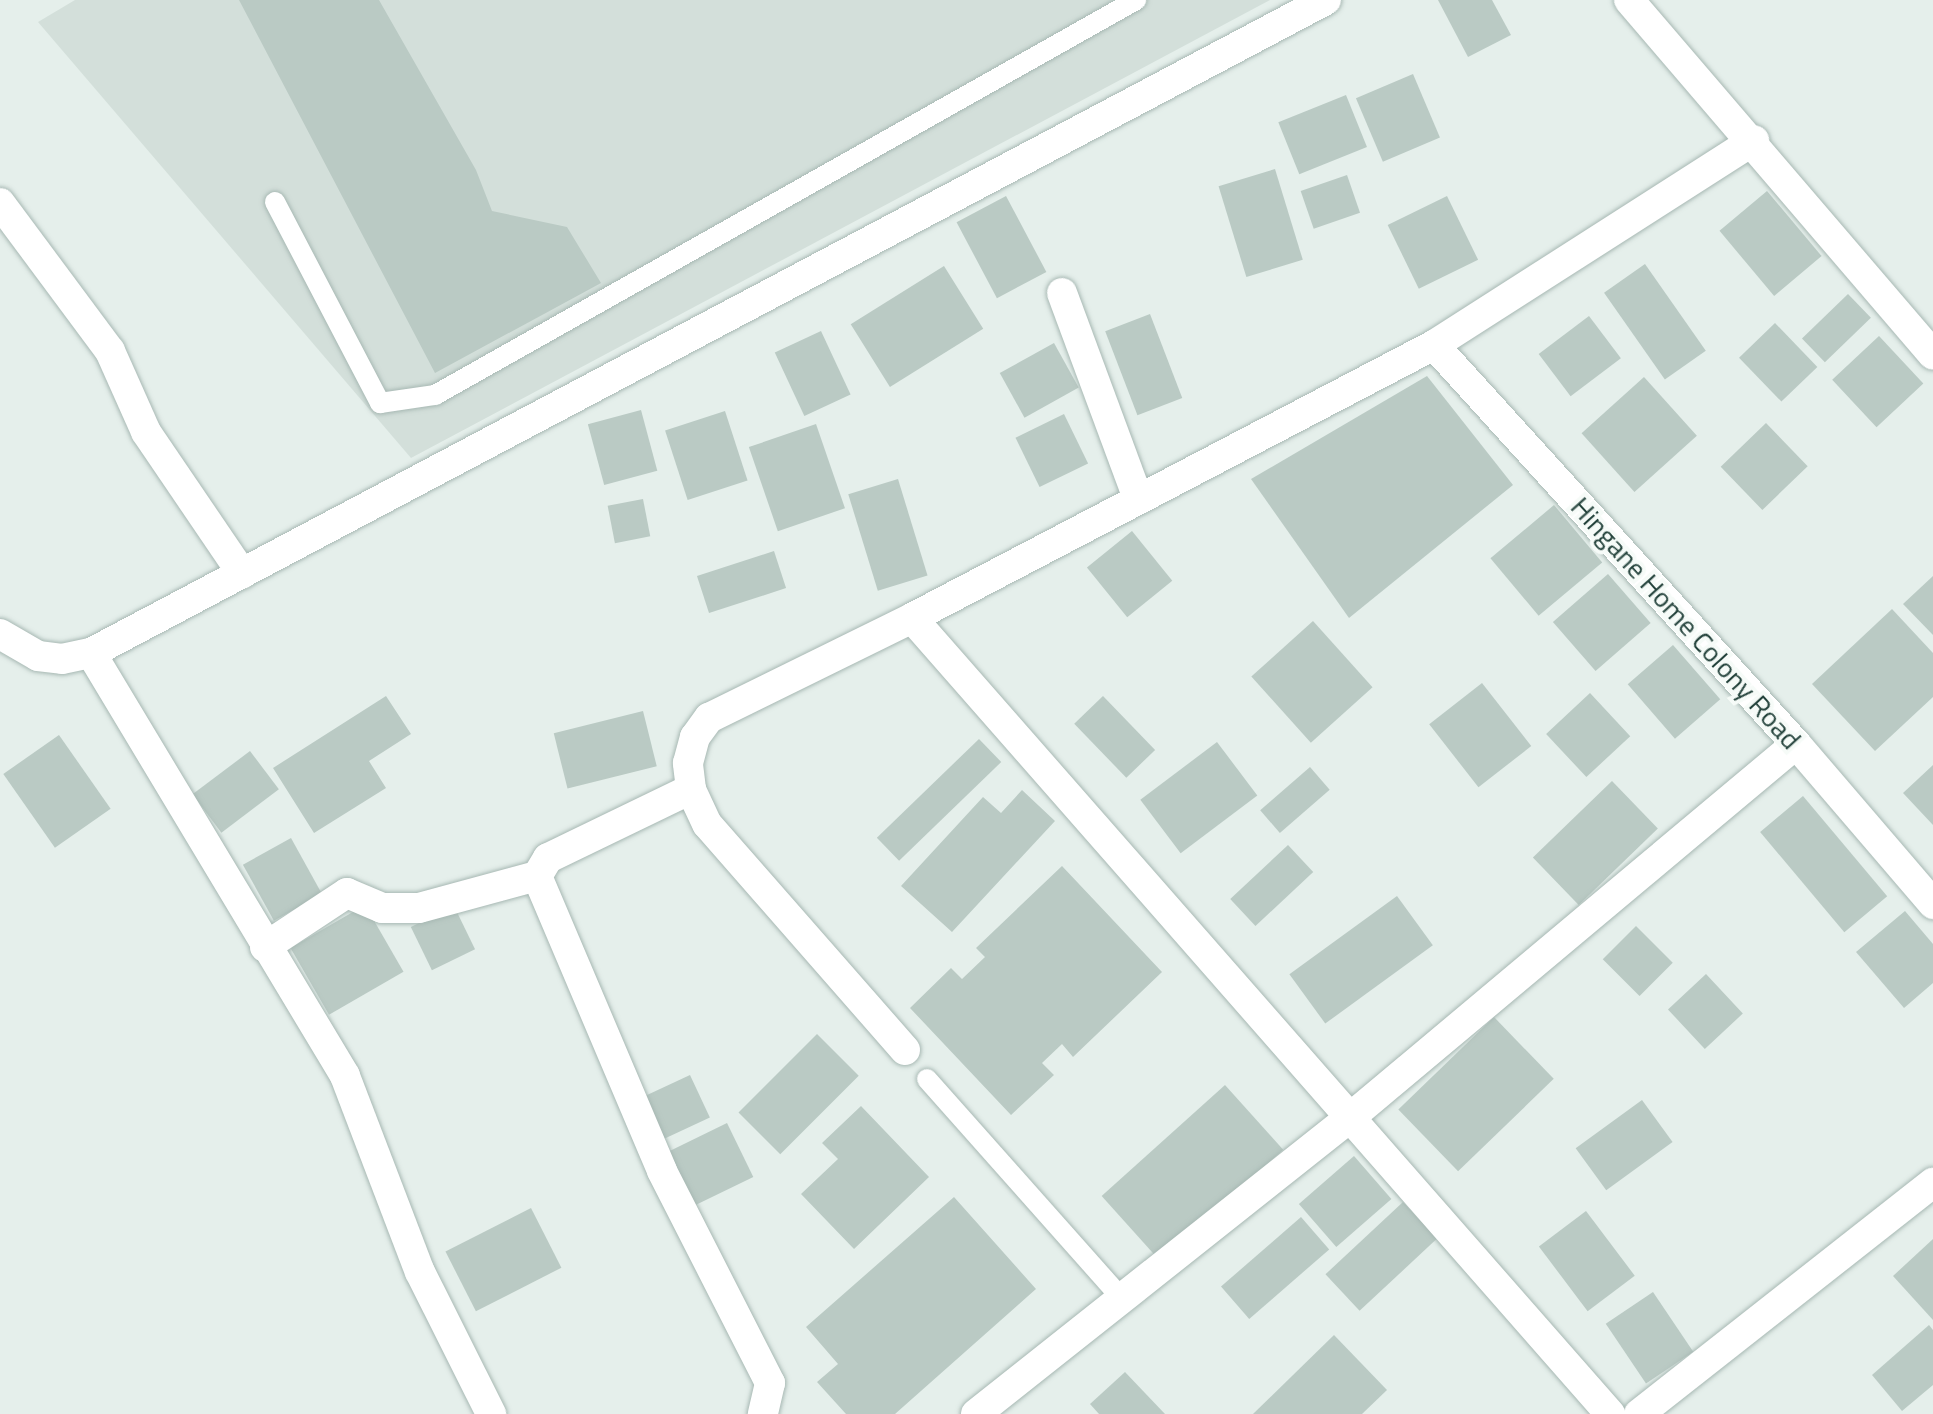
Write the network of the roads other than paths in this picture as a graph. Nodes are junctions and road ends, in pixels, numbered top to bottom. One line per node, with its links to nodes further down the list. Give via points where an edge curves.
1 (1136, 0): 5 (lane, via 435,395 380,403)
2 (1326, 0): 11 (street)
3 (1629, 0): 4 (street)
4 (1754, 140): 8 (street); 9 (street)
5 (275, 202)
6 (0, 203): 11 (street, via 110,351 146,432)
7 (1062, 293): 10 (street)
8 (1434, 344): 10 (street); 15 (street, Hingane Home Colony Road)
9 (1933, 355)
10 (1138, 499): 12 (street)
11 (242, 573): 14 (street)
12 (912, 618): 16 (street, via 709,718 688,763); 22 (street)
13 (0, 634): 14 (street, via 38,656)
14 (91, 654): 19 (street)
15 (1796, 744): 18 (street, Hingane Home Colony Road); 22 (street)
16 (691, 789): 17 (street, via 548,858); 20 (street, via 707,824)
17 (537, 876): 19 (street, via 419,908 382,908 347,893); 26 (street, via 662,1172 770,1383)
18 (1933, 904)
19 (265, 947): 25 (street, via 345,1076 420,1272)
20 (905, 1050)
21 (927, 1079): 24 (lane)
22 (1352, 1116): 24 (street); 28 (street)
23 (1933, 1183): 29 (street)
24 (1122, 1299): 27 (street)
25 (491, 1414)
26 (763, 1414)
27 (976, 1414)
28 (1610, 1414)
29 (1639, 1414)

